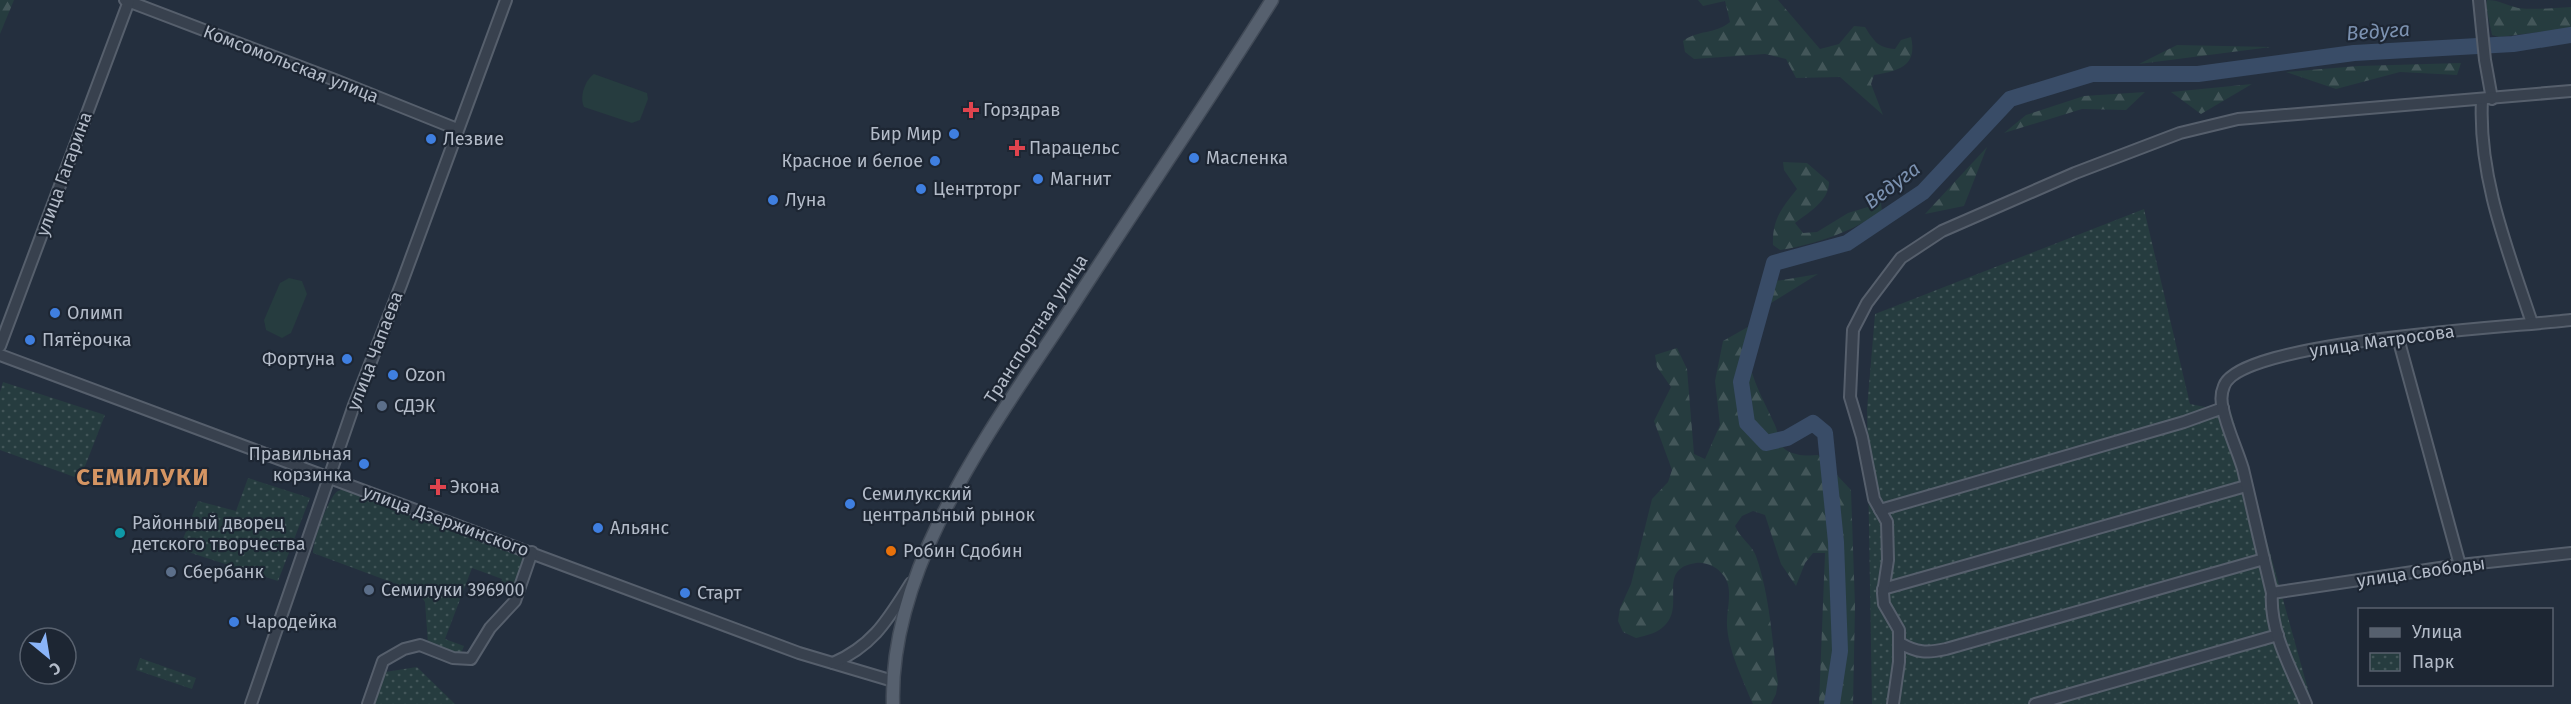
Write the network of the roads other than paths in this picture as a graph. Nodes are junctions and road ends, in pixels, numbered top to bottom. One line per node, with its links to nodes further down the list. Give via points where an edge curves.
1 (506, 0): 7 (street, улица Чапаева)
2 (1272, 0): 21 (main road, Транспортная улица, via 948,502)
3 (2479, 0): 6 (street)
4 (127, 1): 7 (street, Комсомольская улица); 11 (street, улица Гагарина)
5 (2571, 91): 6 (street)
6 (2487, 100): 9 (street, via 2482,132 2492,198); 16 (street, via 2205,125 2075,173 1942,231 1918,246 1886,276 1853,330 1850,397)
7 (457, 129): 14 (street, улица Чапаева)
8 (2571, 320): 9 (street, улица Матросова)
9 (2532, 323): 10 (street, улица Матросова)
10 (2398, 338): 13 (street, улица Матросова, via 2254,363 2229,377 2224,385); 20 (street)
11 (0, 346)
12 (0, 355): 14 (street, улица Дзержинского)
13 (2223, 408): 15 (street); 16 (street)
14 (328, 477): 17 (street, улица Дзержинского); 28 (street, улица Чапаева)
15 (2246, 486): 19 (street); 22 (street)
16 (1880, 510): 22 (street, via 1887,522 1889,539)
17 (531, 552): 26 (street, улица Дзержинского); 29 (street, via 515,601 490,628 471,659 453,658 420,645 404,649 383,661)
18 (2571, 553): 20 (street, улица Свободы)
19 (2264, 559): 23 (street); 25 (street, via 1946,649 1926,653)
20 (2460, 565): 23 (street, улица Свободы)
21 (916, 575): 26 (street, via 873,638 855,654); 27 (main road, Транспортная улица, via 905,607)
22 (1883, 589): 25 (street, via 1884,604 1899,630)
23 (2272, 594): 24 (street)
24 (2278, 635): 32 (street); 33 (street)
25 (1900, 643): 31 (street)
26 (833, 663): 27 (street, улица Дзержинского)
27 (893, 681): 30 (main road, Транспортная улица)
28 (251, 704)
29 (368, 704)
30 (893, 704)
31 (1893, 704)
32 (2035, 704)
33 (2306, 704)

